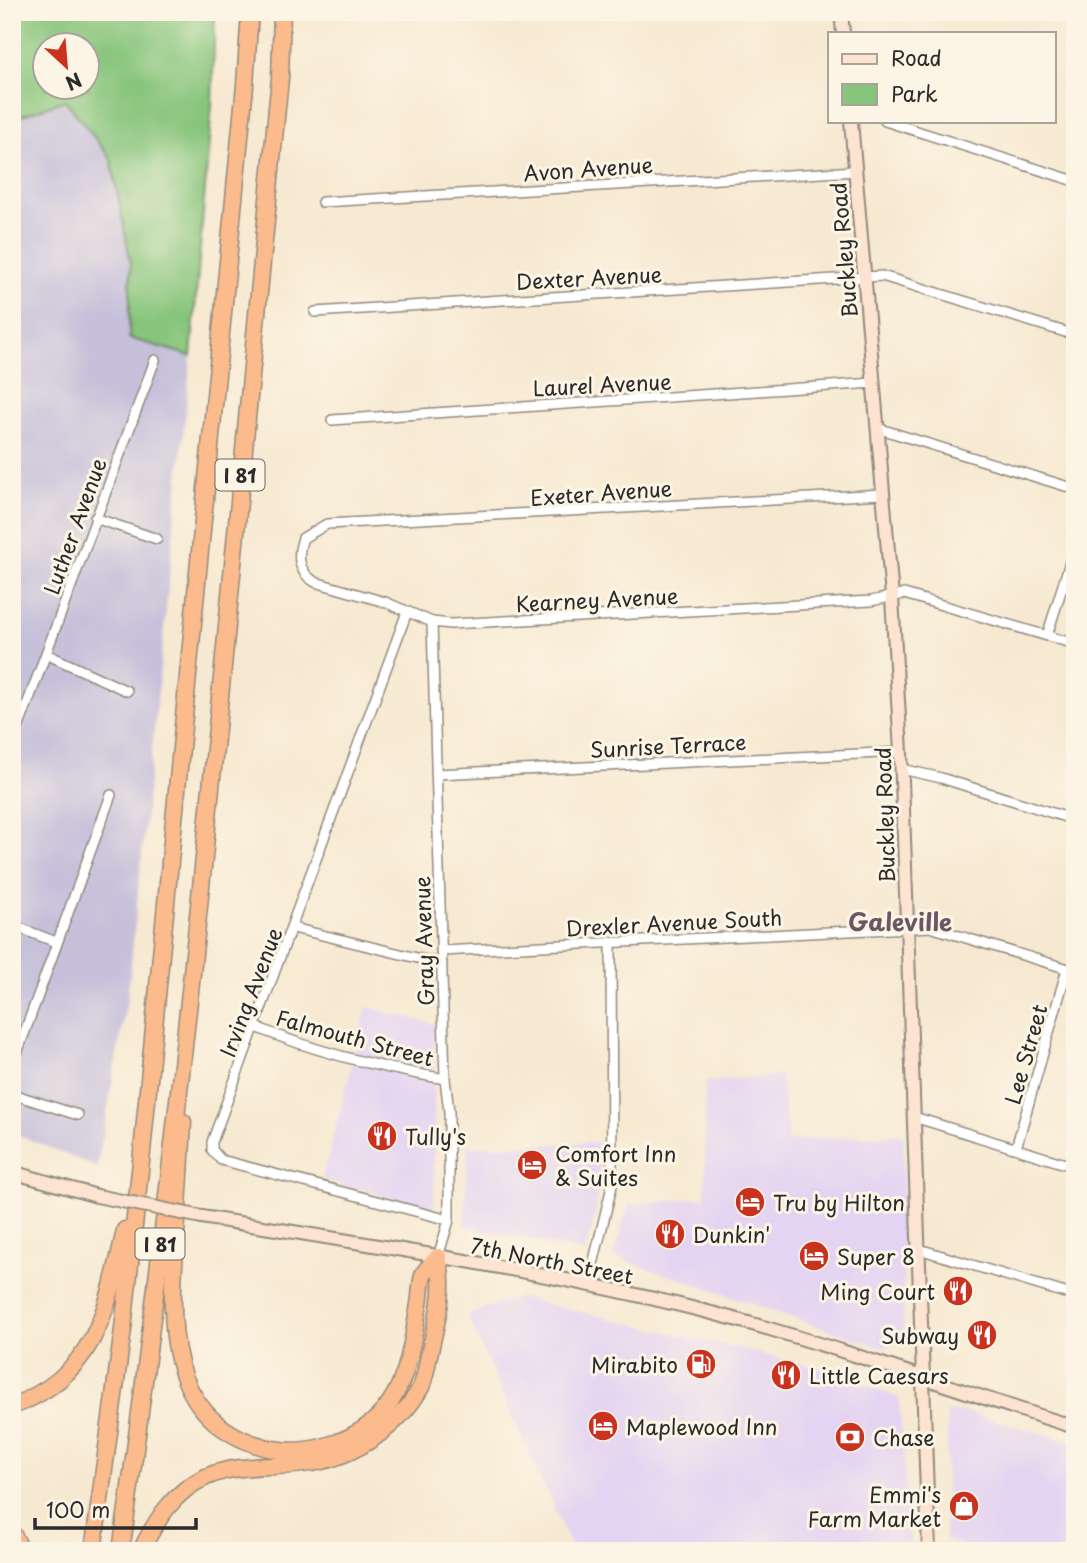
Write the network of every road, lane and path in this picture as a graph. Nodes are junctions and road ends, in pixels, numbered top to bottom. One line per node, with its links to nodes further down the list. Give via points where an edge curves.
1 (250, 12): 52 (highway, I 81)
2 (282, 12): 39 (highway, I 81)
3 (841, 12): 4 (street)
4 (843, 32)
5 (851, 122): 7 (street, Buckley Road)
6 (888, 122): 8 (street)
7 (856, 171): 9 (street, Avon Avenue); 10 (street, Buckley Road)
8 (1075, 181)
9 (322, 202)
10 (865, 276): 11 (street, Dexter Avenue); 12 (street, Dexter Avenue, via 882,276); 14 (street, Buckley Road)
11 (315, 312)
12 (1075, 335)
13 (155, 360): 19 (street, Luther Avenue)
14 (874, 383): 15 (street, Laurel Avenue); 16 (street, Buckley Road)
15 (332, 420)
16 (877, 428): 17 (street); 18 (street, Buckley Road)
17 (1075, 489)
18 (883, 494): 22 (street, Exeter Avenue, via 320,526 303,538 298,551 299,564); 23 (street, Buckley Road)
19 (95, 518): 20 (street); 28 (street, Luther Avenue)
20 (157, 539)
21 (1075, 547): 26 (street)
22 (312, 580): 24 (street, Kearney Avenue)
23 (892, 597): 25 (street, Kearney Avenue); 26 (street, Kearney Avenue, via 917,596); 31 (street, Buckley Road)
24 (407, 612): 25 (street, Kearney Avenue); 37 (street, Irving Avenue)
25 (432, 622): 33 (street, Gray Avenue)
26 (1047, 636): 27 (street, Kearney Avenue)
27 (1075, 645)
28 (46, 654): 29 (street); 30 (street, Luther Avenue)
29 (127, 691)
30 (12, 745)
31 (901, 752): 32 (street, Buckley Road); 33 (street, Sunrise Terrace)
32 (902, 769): 35 (street); 38 (street, Buckley Road)
33 (436, 774): 42 (street, Gray Avenue)
34 (111, 794): 40 (street)
35 (1075, 820)
36 (12, 925): 40 (street)
37 (293, 928): 43 (street); 45 (street, Irving Avenue)
38 (908, 928): 41 (street, Drexler Avenue South); 44 (street, Drexler Avenue South, via 930,927); 50 (street, Buckley Road)
39 (194, 937): 57 (highway, via 172,1318 179,1367 197,1401 234,1436 270,1448 326,1447 348,1437 373,1422 399,1387 408,1363 423,1275); 66 (highway, I 81, via 143,1398)
40 (56, 942): 46 (street)
41 (611, 942): 42 (street, Drexler Avenue South); 58 (street, via 614,1154 610,1196)
42 (442, 951): 43 (street, Gray Avenue)
43 (442, 964): 47 (street, Gray Avenue)
44 (1071, 970): 51 (street, Lee Street)
45 (256, 1027): 47 (street, Falmouth Street, via 294,1042); 55 (street, Irving Avenue, via 212,1142 216,1157)
46 (12, 1067)
47 (445, 1079): 55 (street, Gray Avenue)
48 (12, 1094): 49 (street)
49 (78, 1115)
50 (914, 1117): 51 (street); 56 (street, Buckley Road)
51 (1016, 1149): 53 (street)
52 (142, 1152): 61 (highway, via 104,1315 91,1343 57,1383); 65 (highway, I 81)
53 (1075, 1167)
54 (12, 1172): 57 (street, 7th North Street, bridge, via 97,1196 202,1217)
55 (449, 1220): 57 (street, Gray Avenue)
56 (919, 1249): 59 (street); 60 (street, Buckley Road)
57 (438, 1257): 58 (street, 7th North Street); 67 (highway, via 444,1280 424,1377 394,1422 352,1451 322,1461 249,1466 207,1476 172,1501 155,1521)
58 (589, 1285): 60 (street, 7th North Street, via 730,1318)
59 (1075, 1296)
60 (922, 1378): 62 (street, 7th North Street); 68 (street, Buckley Road)
61 (12, 1406)
62 (1075, 1427)
63 (12, 1533): 64 (highway)
64 (22, 1551)
65 (93, 1551)
66 (121, 1551)
67 (141, 1551)
68 (929, 1551)

